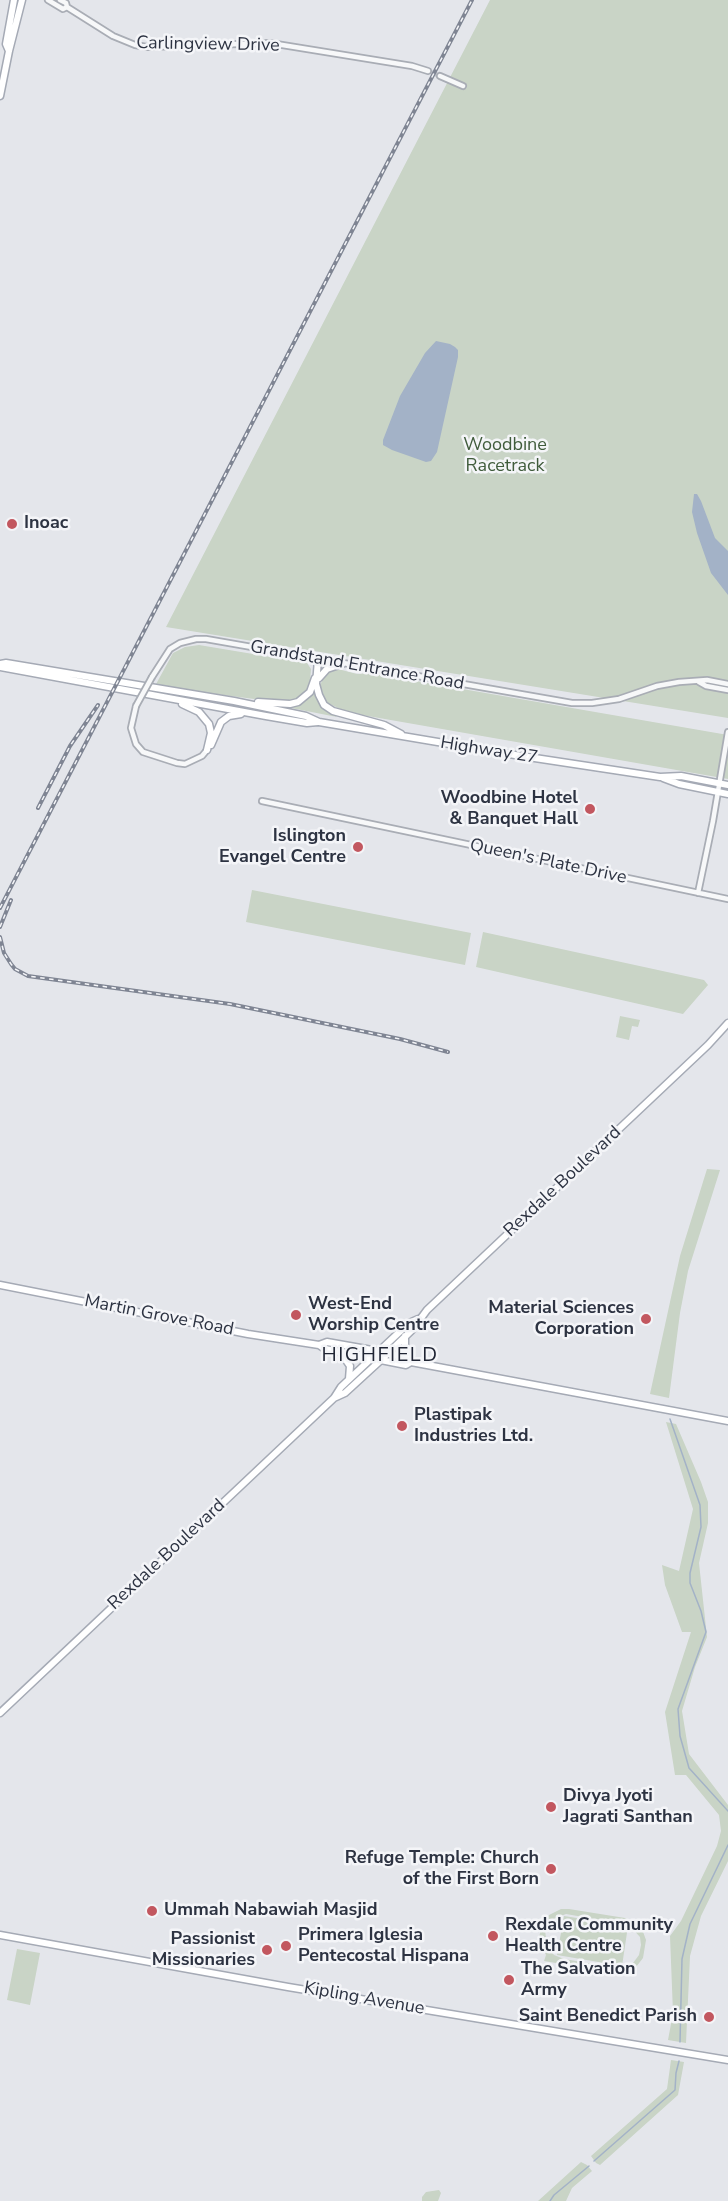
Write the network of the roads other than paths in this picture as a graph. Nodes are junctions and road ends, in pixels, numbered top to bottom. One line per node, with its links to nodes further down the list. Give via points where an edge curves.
1 (14, 0): 6 (main road, via 6,44)
2 (22, 0): 6 (main road)
3 (48, 0): 5 (street, Carlingview Drive, via 63,9)
4 (60, 0): 5 (street, Carlingview Drive)
5 (67, 7): 7 (street, Carlingview Drive, via 112,36 135,45 270,43 412,66)
6 (9, 51): 10 (main road)
7 (428, 72)
8 (440, 76): 9 (street)
9 (463, 86)
10 (0, 96)
11 (318, 660): 12 (street, Grandstand Entrance Road); 14 (main road); 25 (street, Grandstand Entrance Road, bridge, via 196,639 170,649 136,706 131,728 136,744 143,752 177,764 185,764)
12 (342, 664): 15 (street, Grandstand Entrance Road, via 572,703 606,701 668,684); 16 (main road, via 323,671)
13 (0, 666): 19 (main road, Highway 27); 20 (main road, Highway 27, via 6,663)
14 (317, 675): 16 (main road); 20 (main road, via 310,692 298,702)
15 (699, 682): 17 (street); 18 (street, Grandstand Entrance Road)
16 (316, 684): 24 (main road, via 321,701 333,711 384,725)
17 (728, 684)
18 (728, 690)
19 (155, 696): 21 (main road, Highway 27); 25 (main road, via 199,712 211,733)
20 (234, 701): 22 (main road, Highway 27)
21 (266, 716): 22 (main road, Highway 27); 25 (main road, via 229,716 221,722)
22 (319, 722): 24 (main road, Highway 27)
23 (728, 732): 27 (street)
24 (407, 737): 26 (main road, Highway 27)
25 (207, 750)
26 (660, 777): 27 (main road, Highway 27, via 681,776); 29 (main road, Highway 27)
27 (719, 783): 28 (main road, Highway 27); 29 (street)
28 (728, 785)
29 (718, 792): 30 (main road, Highway 27); 32 (street)
30 (728, 794)
31 (262, 801): 32 (street, Queen's Plate Drive)
32 (698, 893): 33 (street, Queen's Plate Drive)
33 (728, 899)
34 (728, 1023): 36 (main road, Rexdale Boulevard)
35 (728, 1030): 36 (main road, Rexdale Boulevard)
36 (708, 1045): 38 (main road, Rexdale Boulevard)
37 (0, 1285): 40 (main road, Martin Grove Road)
38 (418, 1319): 39 (main road, Rexdale Boulevard); 41 (main road, Rexdale Boulevard)
39 (405, 1336): 43 (main road, Rexdale Boulevard); 46 (main road, via 405,1349)
40 (319, 1345): 41 (main road, Martin Grove Road, via 327,1342); 42 (main road, Martin Grove Road)
41 (379, 1352): 43 (main road, Martin Grove Road); 44 (main road, Rexdale Boulevard)
42 (340, 1353): 44 (main road, Martin Grove Road); 47 (main road, via 350,1366)
43 (387, 1354): 45 (main road, Rexdale Boulevard); 46 (main road, Martin Grove Road)
44 (372, 1359): 45 (main road, Martin Grove Road); 47 (main road, Rexdale Boulevard)
45 (381, 1360): 46 (main road, Martin Grove Road, via 406,1365); 48 (main road, Rexdale Boulevard, via 345,1393)
46 (412, 1362): 49 (main road, Martin Grove Road)
47 (349, 1380): 48 (main road, Rexdale Boulevard)
48 (334, 1398): 50 (main road, Rexdale Boulevard)
49 (728, 1421)
50 (0, 1713)
51 (0, 1935): 52 (main road, Kipling Avenue)
52 (728, 2060)

